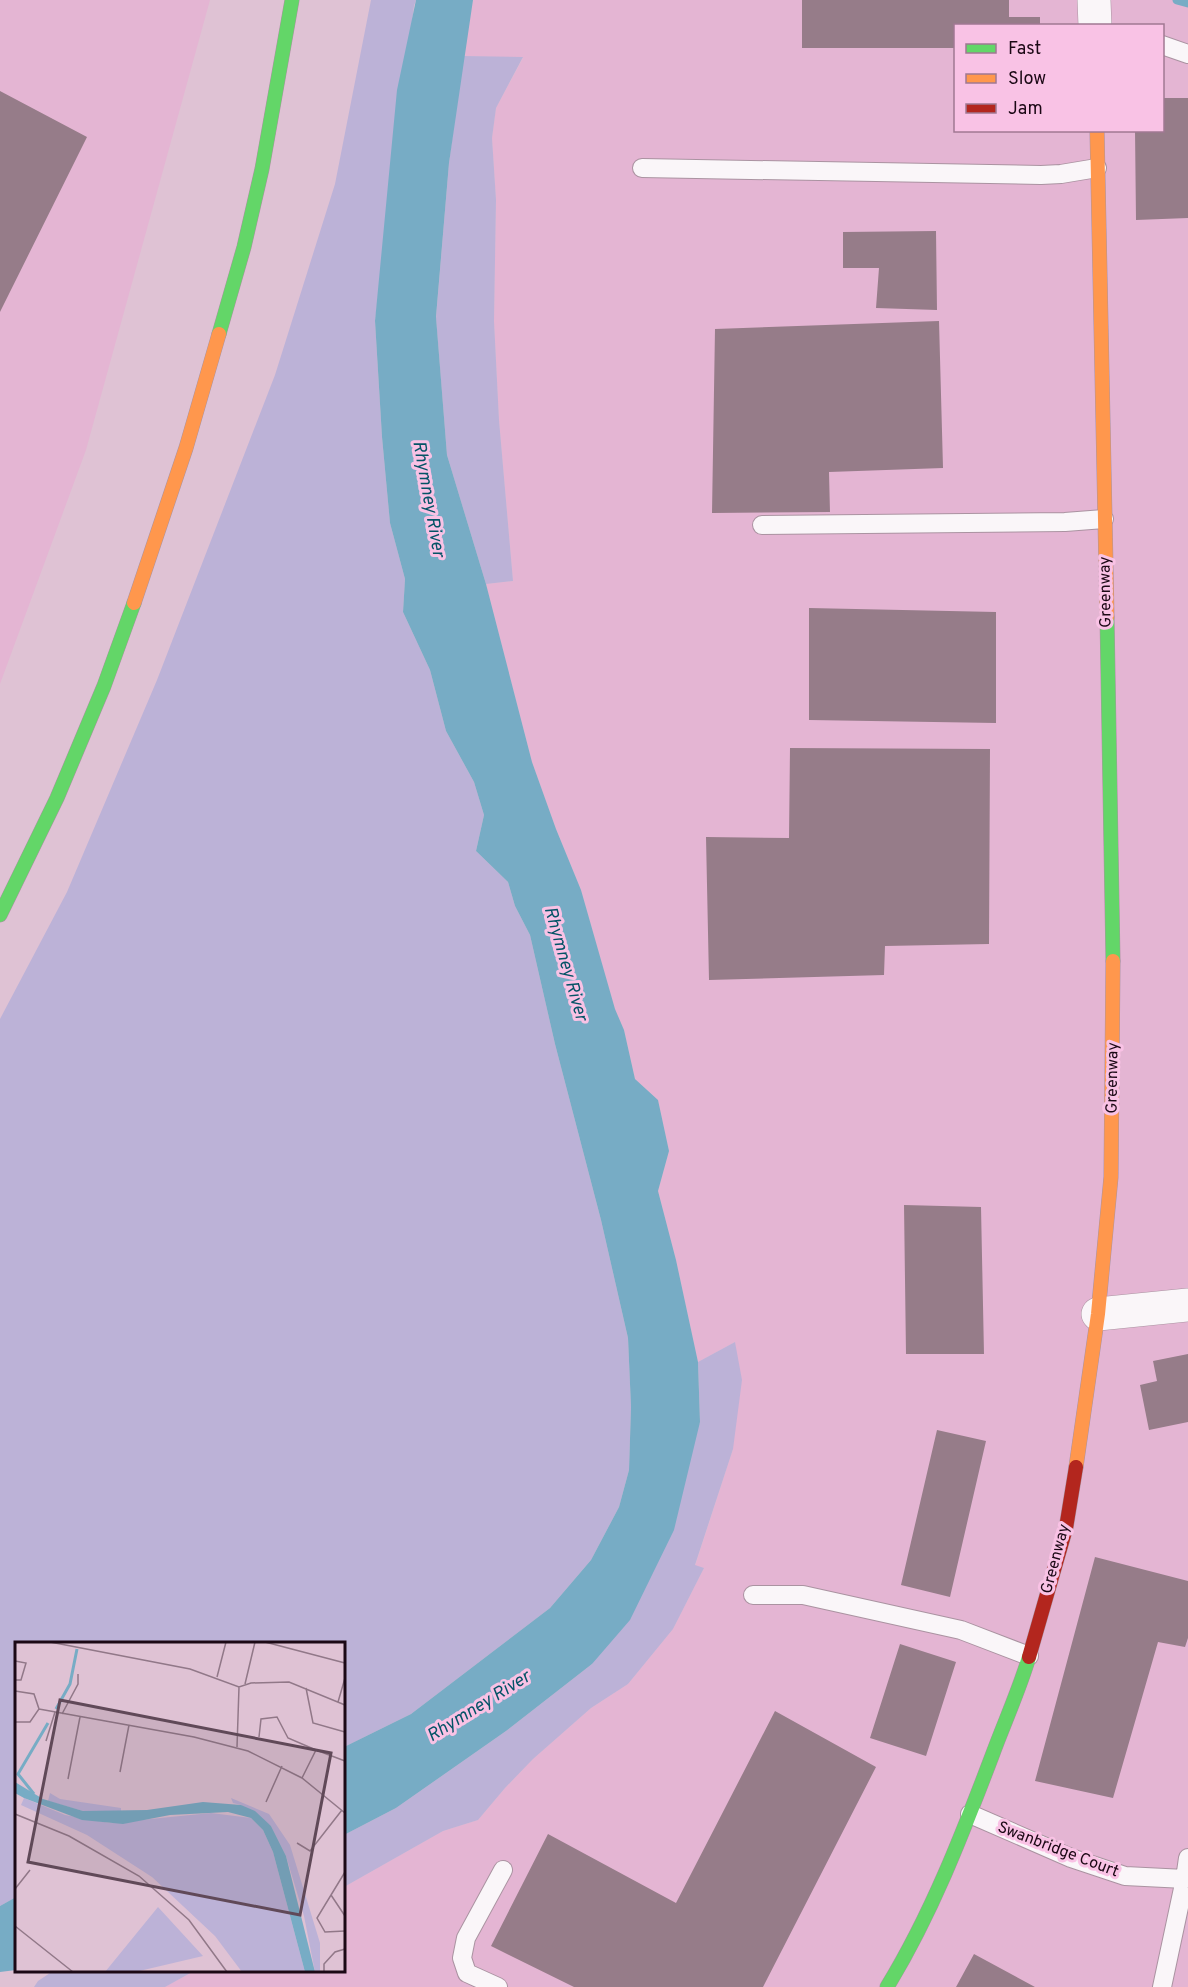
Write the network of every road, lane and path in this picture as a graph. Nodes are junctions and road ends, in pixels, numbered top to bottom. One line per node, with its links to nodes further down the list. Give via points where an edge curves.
1 (292, 0): 11 (street, via 276,100 249,225 152,556 57,798)
2 (1094, 0): 3 (street)
3 (1095, 24)
4 (1164, 46): 5 (lane)
5 (1188, 54)
6 (1096, 132): 8 (street, Greenway)
7 (642, 168): 8 (lane, via 1041,175)
8 (1097, 168): 9 (street, Greenway)
9 (1104, 519): 10 (lane); 13 (street, Greenway, via 1114,997 1111,1177)
10 (762, 525)
11 (0, 915)
12 (1188, 1305): 13 (street)
13 (1098, 1314): 15 (street, Greenway, via 1066,1528)
14 (753, 1594): 15 (lane, via 802,1595 962,1630)
15 (1029, 1656): 16 (street, Greenway)
16 (970, 1814): 19 (lane, Swanbridge Court, via 1071,1858 1125,1876); 21 (street, Greenway, via 940,1884)
17 (1188, 1858): 19 (lane)
18 (503, 1870): 20 (lane, via 466,1938 462,1958 467,1973)
19 (1185, 1879): 22 (lane)
20 (498, 1987)
21 (887, 1987)
22 (1162, 1987)

